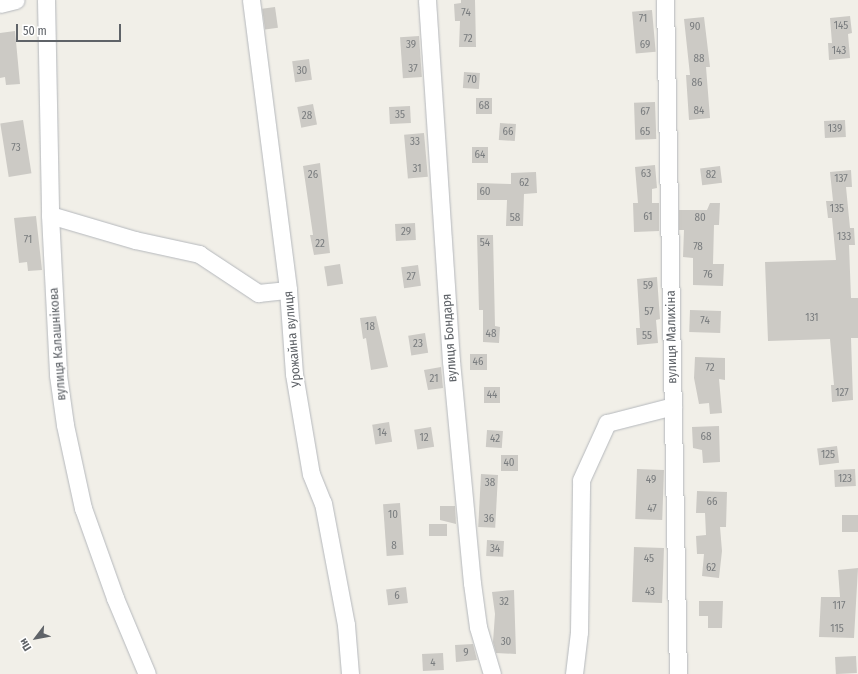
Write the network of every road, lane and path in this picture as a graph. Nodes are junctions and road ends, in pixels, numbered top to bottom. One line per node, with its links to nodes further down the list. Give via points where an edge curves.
1 (16, 0): 6 (street)
2 (46, 0): 7 (street, вулиця Калашнікова)
3 (251, 0): 8 (street, Урожайна вулиця)
4 (427, 0): 12 (street, вулиця Бондаря, via 450,345 468,536 478,627)
5 (665, 0): 9 (street, вулиця Малихіна)
6 (0, 4)
7 (50, 215): 8 (street, via 135,240 199,254 258,293); 10 (street, вулиця Калашнікова, via 58,375 72,465 83,508 106,575)
8 (288, 290): 11 (street, Урожайна вулиця, via 294,374 311,474 323,503 343,609)
9 (673, 406): 13 (street, via 607,422 581,480 579,632); 14 (street, вулиця Малихіна)
10 (147, 674)
11 (350, 674)
12 (492, 674)
13 (574, 674)
14 (678, 674)

